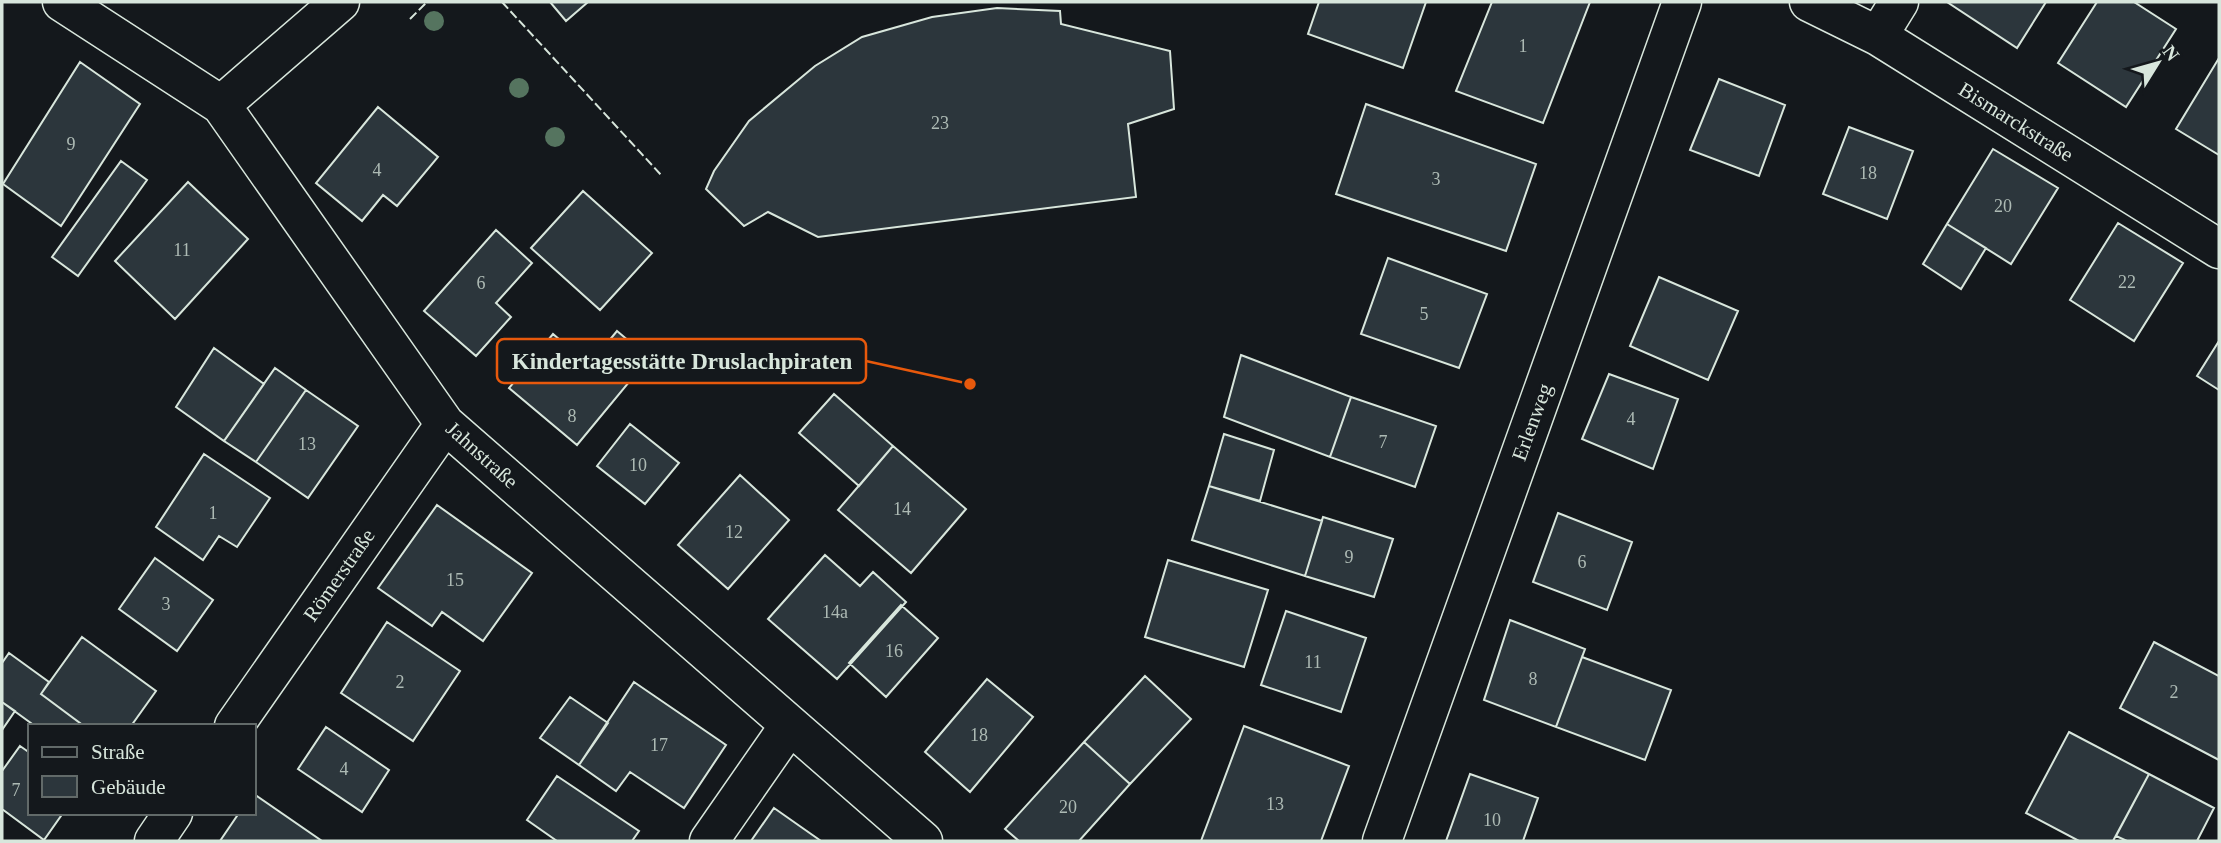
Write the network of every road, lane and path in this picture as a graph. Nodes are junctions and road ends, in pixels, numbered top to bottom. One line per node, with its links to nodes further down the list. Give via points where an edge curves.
1 (62, 2): 7 (street, Jahnstraße)
2 (340, 2): 7 (street)
3 (1682, 2): 16 (street, Erlenweg)
4 (1809, 2): 6 (street, Bismarckstraße)
5 (1899, 2): 6 (street)
6 (1878, 36): 8 (street, Bismarckstraße)
7 (221, 105): 9 (street, Jahnstraße)
8 (2219, 249)
9 (445, 424): 10 (street, Römerstraße); 11 (street, Jahnstraße)
10 (235, 724)
11 (789, 726): 14 (street); 15 (street, Jahnstraße)
12 (172, 815): 13 (street)
13 (154, 841)
14 (709, 841)
15 (923, 841)
16 (1382, 841)

